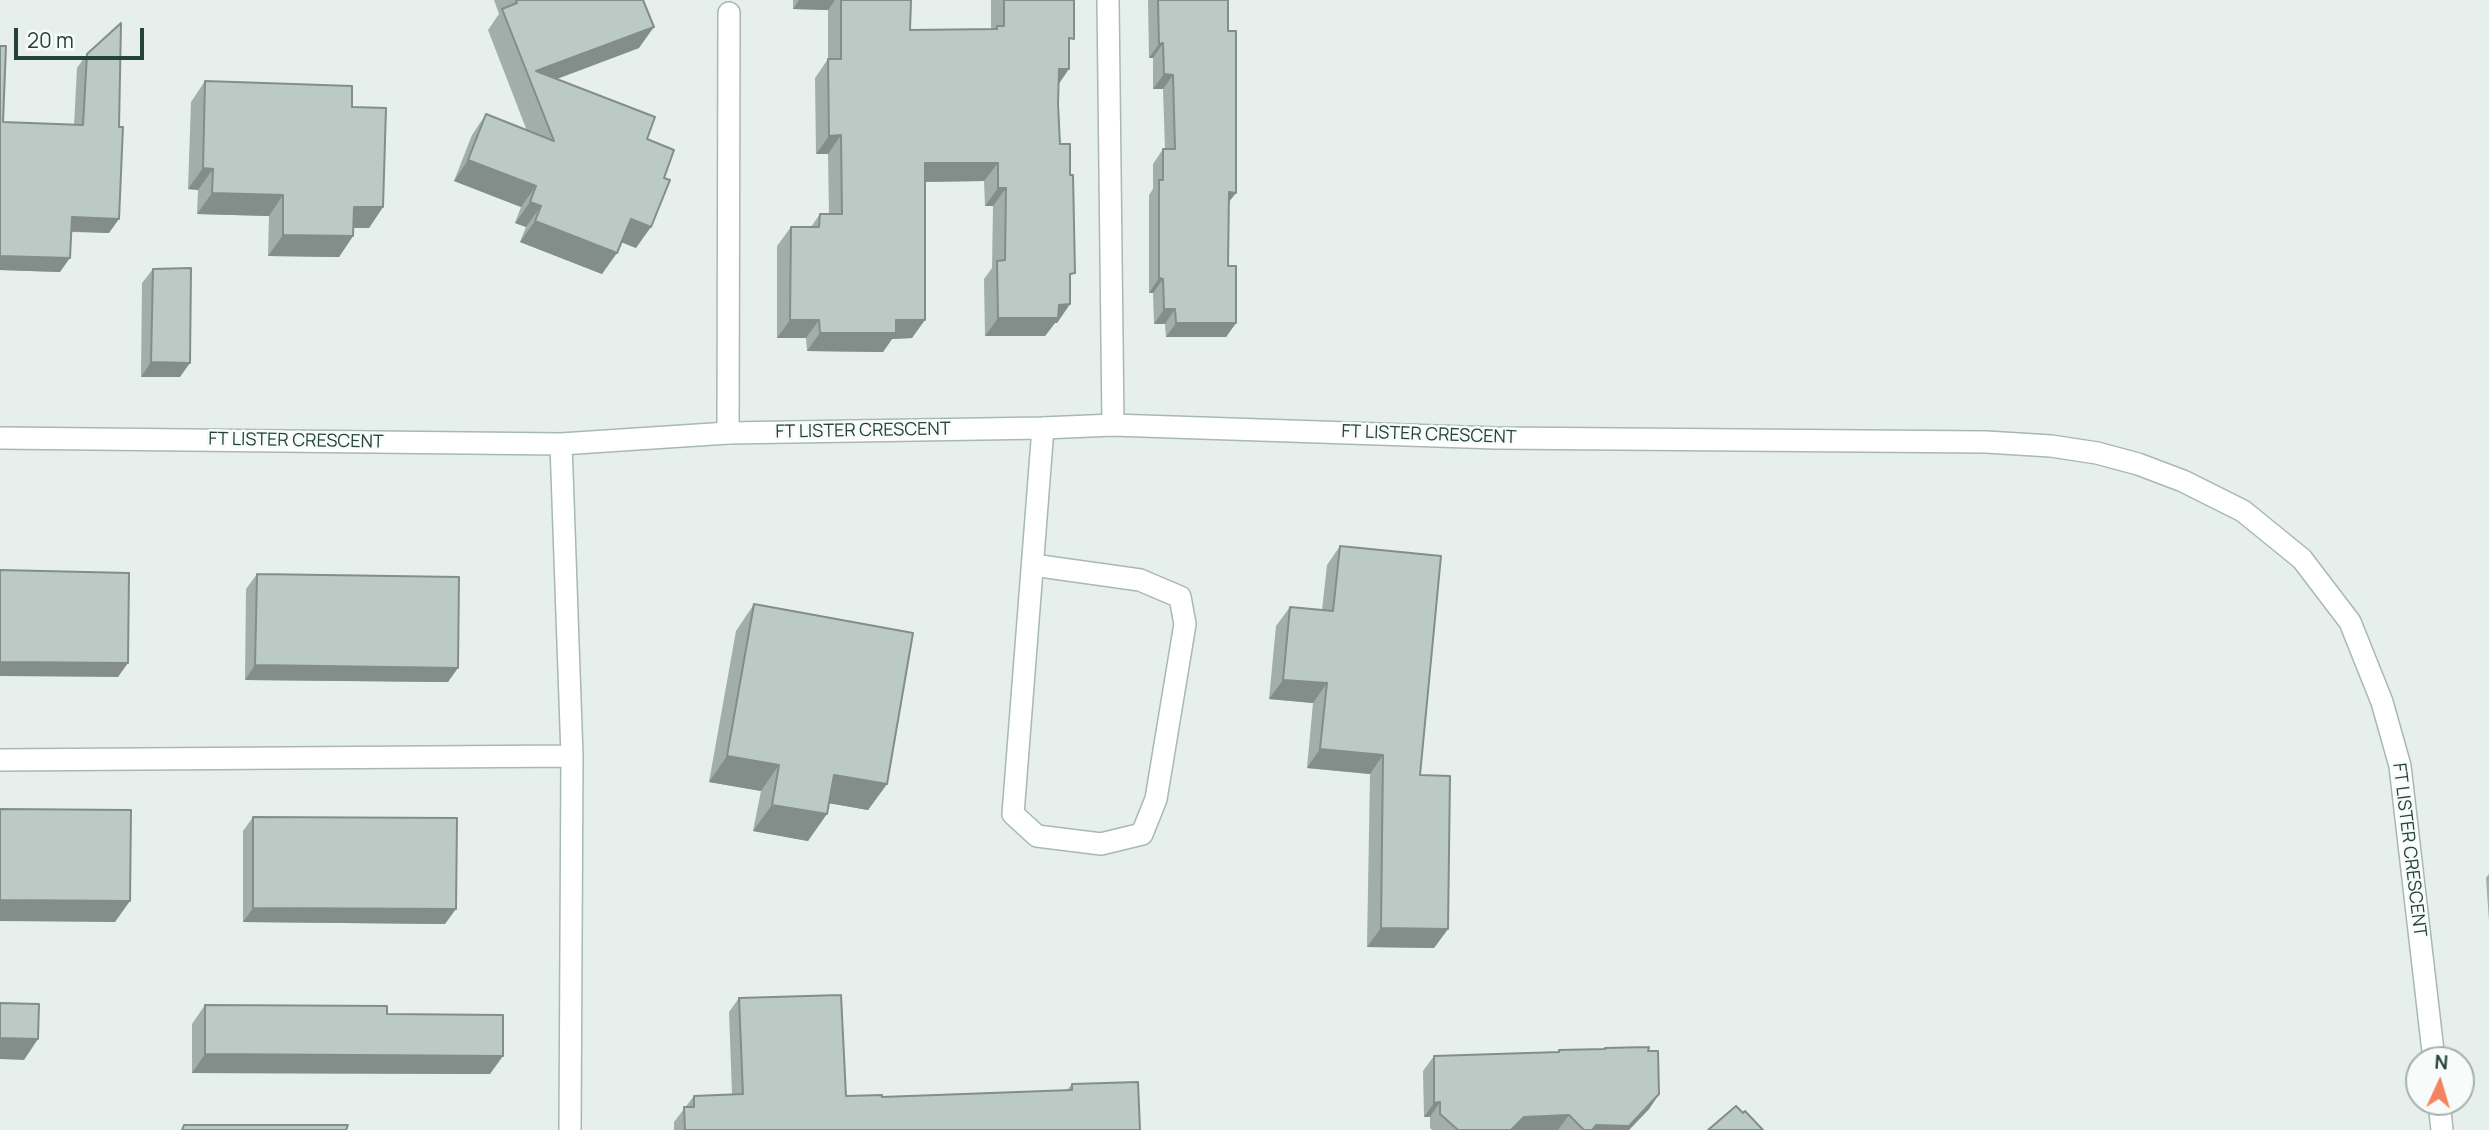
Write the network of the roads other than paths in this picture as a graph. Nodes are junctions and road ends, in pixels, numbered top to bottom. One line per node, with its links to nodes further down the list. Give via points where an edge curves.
1 (1108, 0): 3 (street)
2 (729, 13): 5 (street)
3 (1113, 425): 4 (street, FT LISTER CRESCENT); 11 (street, FT LISTER CRESCENT, via 1496,438 1986,442 2097,453 2183,481 2243,511 2302,559 2350,622 2382,702 2400,766)
4 (1043, 428): 5 (street, FT LISTER CRESCENT); 8 (street)
5 (729, 433): 7 (street, FT LISTER CRESCENT)
6 (0, 438): 7 (street, FT LISTER CRESCENT)
7 (561, 444): 9 (street)
8 (1033, 565): 8 (street, via 1013,814 1037,836 1101,844 1142,834 1156,799 1183,638 1180,597 1140,580)
9 (572, 756): 10 (street); 12 (street)
10 (0, 760)
11 (2432, 1046)
12 (570, 1130)

